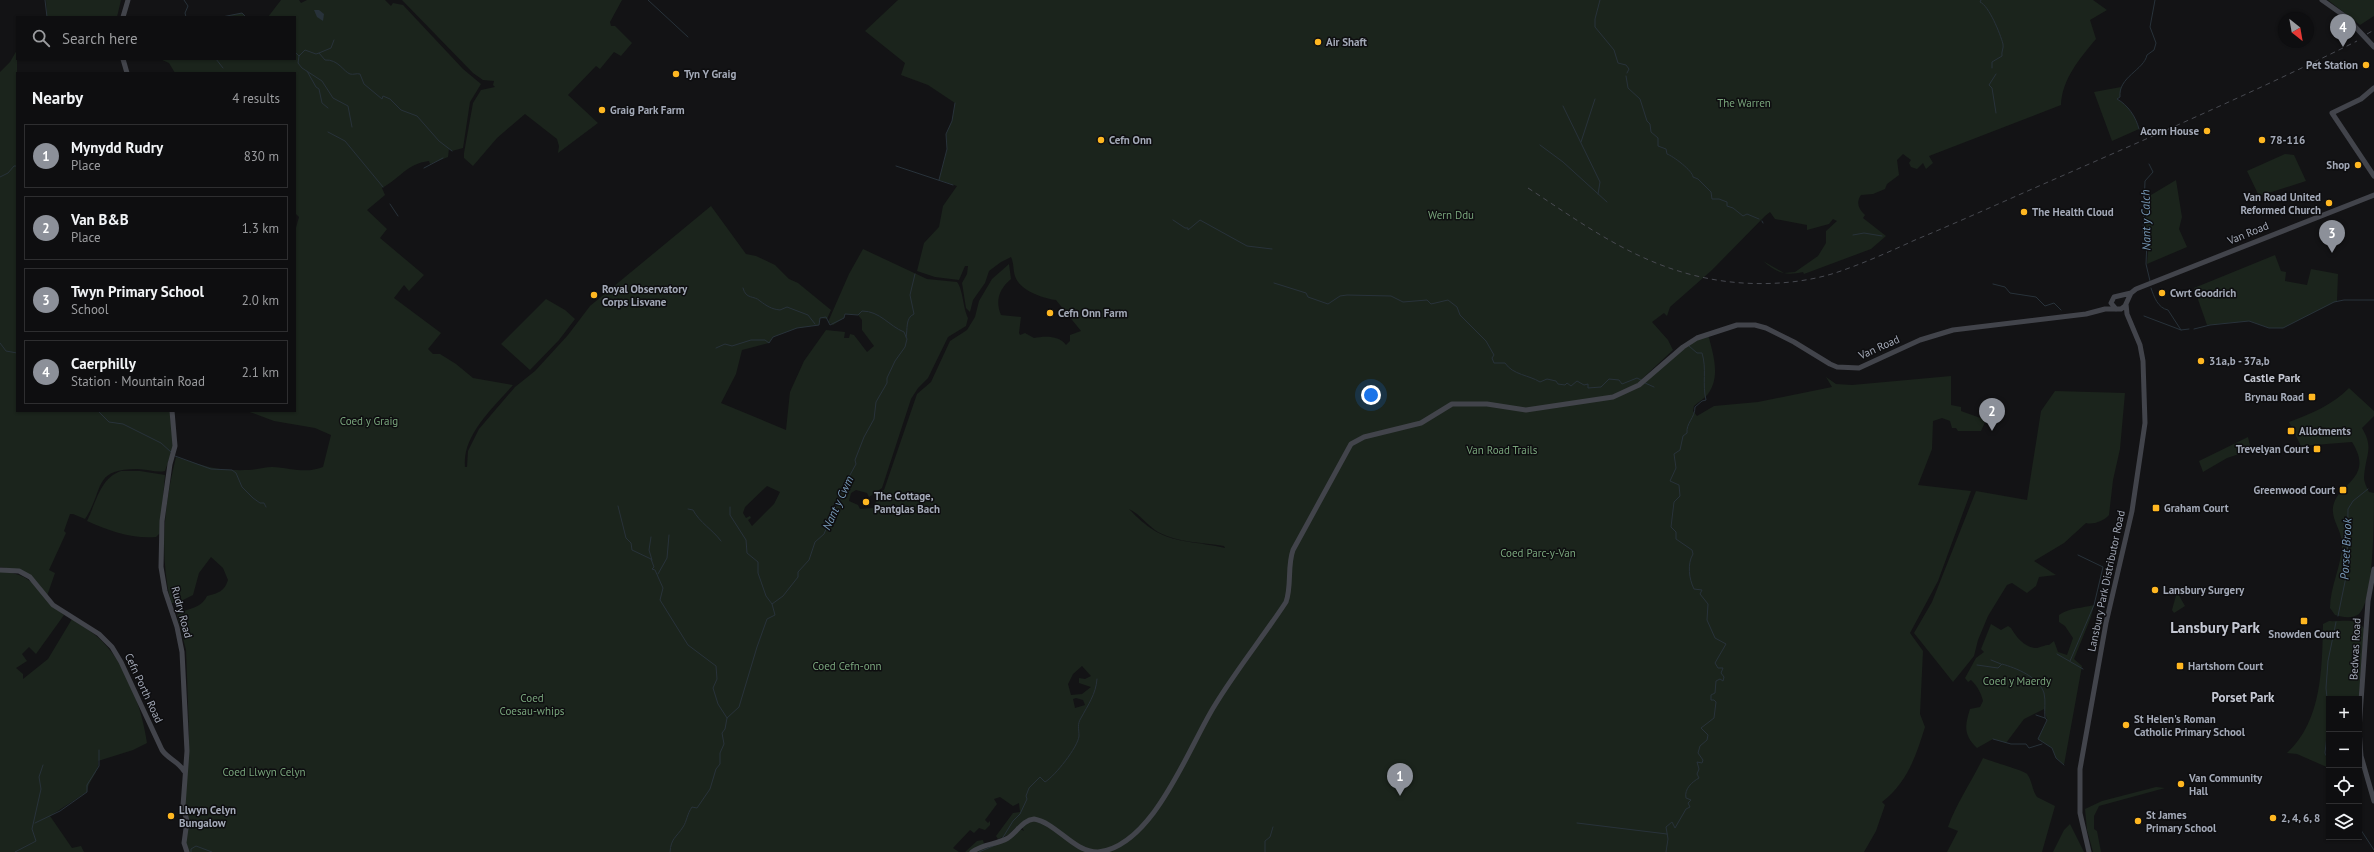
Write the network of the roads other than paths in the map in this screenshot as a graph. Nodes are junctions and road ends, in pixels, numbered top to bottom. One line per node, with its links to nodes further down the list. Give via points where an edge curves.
1 (128, 0): 3 (street)
2 (2322, 0): 4 (street, via 2341,12)
3 (123, 16)
4 (2374, 47)
5 (123, 60): 6 (street)
6 (127, 72)
7 (2374, 88): 8 (street, via 2360,99 2332,113)
8 (2373, 174)
9 (2374, 194): 10 (street, Van Road)
10 (2131, 293): 11 (street, Van Road); 13 (street)
11 (2122, 296): 12 (street, via 2115,296); 13 (street)
12 (2111, 302): 14 (street); 15 (street)
13 (2126, 302): 15 (street, via 2123,308); 16 (street, Lansbury Park Distributor Road)
14 (2105, 309): 15 (street, Van Road); 23 (street, Van Road, via 2086,314 1990,324 1948,332 1920,340 1859,368 1842,368 1830,364 1772,331 1755,325 1737,324 1693,340 1633,389 1613,397 1526,410 1487,404 1457,403 1421,423 1355,442 1348,448 1293,550 1286,602 1215,704 1176,779 1147,820 1127,839 1097,852 1081,848 1034,819 1027,821 1005,839 984,844)
15 (2117, 309): 16 (street)
16 (2127, 314): 24 (street, Lansbury Park Distributor Road, via 2140,345 2143,361 2145,423 2132,511 2106,623 2080,769 2080,813)
17 (172, 412): 20 (street, Rudry Road, via 175,446 162,521 162,567 165,591 182,652 186,731)
18 (2374, 569): 21 (street, Bedwas Road, via 2368,601 2359,730 2361,756)
19 (0, 570): 20 (street, Cefn Porth Road, via 19,571 30,576 53,605 100,634 121,662 165,755 179,763)
20 (184, 771): 22 (street, Rudry Road, via 184,843)
21 (2374, 801)
22 (187, 852)
23 (972, 852)
24 (2089, 852)

